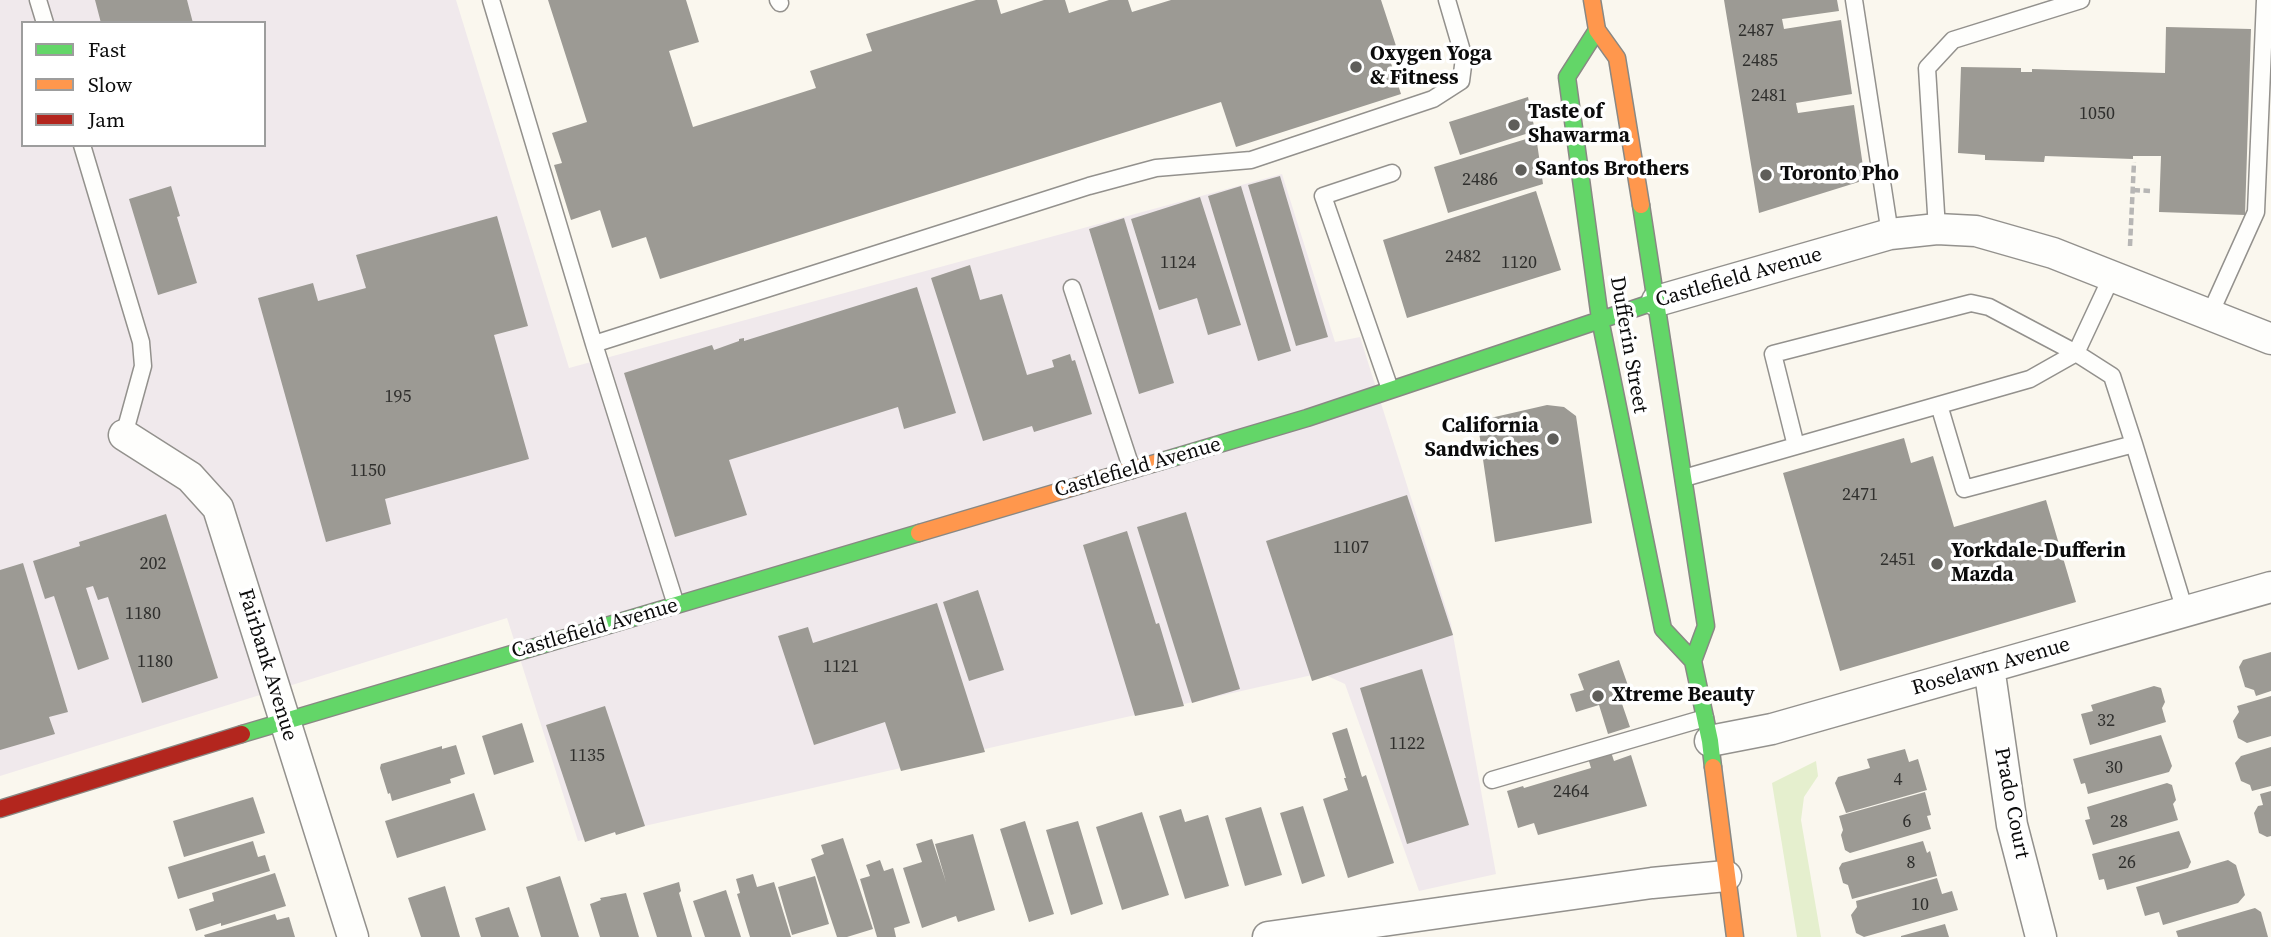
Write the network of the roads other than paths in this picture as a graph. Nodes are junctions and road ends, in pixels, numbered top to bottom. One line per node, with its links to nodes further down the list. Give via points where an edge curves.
1 (38, 0): 8 (lane)
2 (491, 0): 20 (lane)
3 (1447, 0): 20 (lane, via 1464,58 1461,81 1433,99 1251,160 1156,168 1089,186)
4 (1592, 0): 9 (street, Dufferin Street)
5 (1854, 0): 13 (lane)
6 (2081, 0): 12 (lane, via 1953,40 1927,68)
7 (2265, 0): 17 (lane, via 2256,212)
8 (44, 21)
9 (1597, 30): 16 (street, Dufferin Street, via 1617,58); 18 (street, Dufferin Street, via 1567,77)
10 (83, 147): 24 (lane, via 141,342 143,366)
11 (1392, 173): 22 (lane, via 1323,196)
12 (1937, 229): 13 (street, Castlefield Avenue); 14 (street, Castlefield Avenue, via 1976,231)
13 (1890, 234): 16 (street, Castlefield Avenue)
14 (2112, 276): 17 (street, Castlefield Avenue); 21 (lane)
15 (1072, 288): 27 (lane)
16 (1657, 301): 18 (street, Castlefield Avenue); 28 (street, Dufferin Street)
17 (2210, 314): 19 (street, Castlefield Avenue)
18 (1600, 319): 22 (street, Castlefield Avenue); 32 (street, Dufferin Street, via 1663,629)
19 (2271, 339)
20 (594, 344): 30 (lane)
21 (2076, 353): 23 (lane, via 2031,379); 25 (lane, via 2112,376); 26 (lane, via 1989,307 1971,303 1773,354)
22 (1390, 389): 27 (street, Castlefield Avenue)
23 (1940, 405): 25 (lane, via 1964,489); 26 (lane)
24 (124, 435): 34 (street, Fairbank Avenue, via 190,477 218,508)
25 (2134, 444): 31 (lane)
26 (1796, 446): 28 (lane)
27 (1132, 470): 30 (street, Castlefield Avenue)
28 (1684, 478): 32 (street, Dufferin Street, via 1706,626)
29 (2271, 587): 31 (street, Roselawn Avenue)
30 (676, 605): 34 (street, Castlefield Avenue)
31 (2185, 611): 33 (street, Roselawn Avenue)
32 (1693, 661): 35 (street)
33 (1989, 667): 35 (street, Roselawn Avenue, via 1773,729); 42 (street, Prado Court, via 2011,825)
34 (284, 721): 37 (street, Castlefield Avenue); 40 (street, Fairbank Avenue)
35 (1708, 730): 36 (lane); 38 (street)
36 (1492, 779)
37 (0, 809)
38 (1726, 876): 39 (street); 41 (street)
39 (1276, 936)
40 (353, 937)
41 (1735, 937)
42 (2041, 937)

